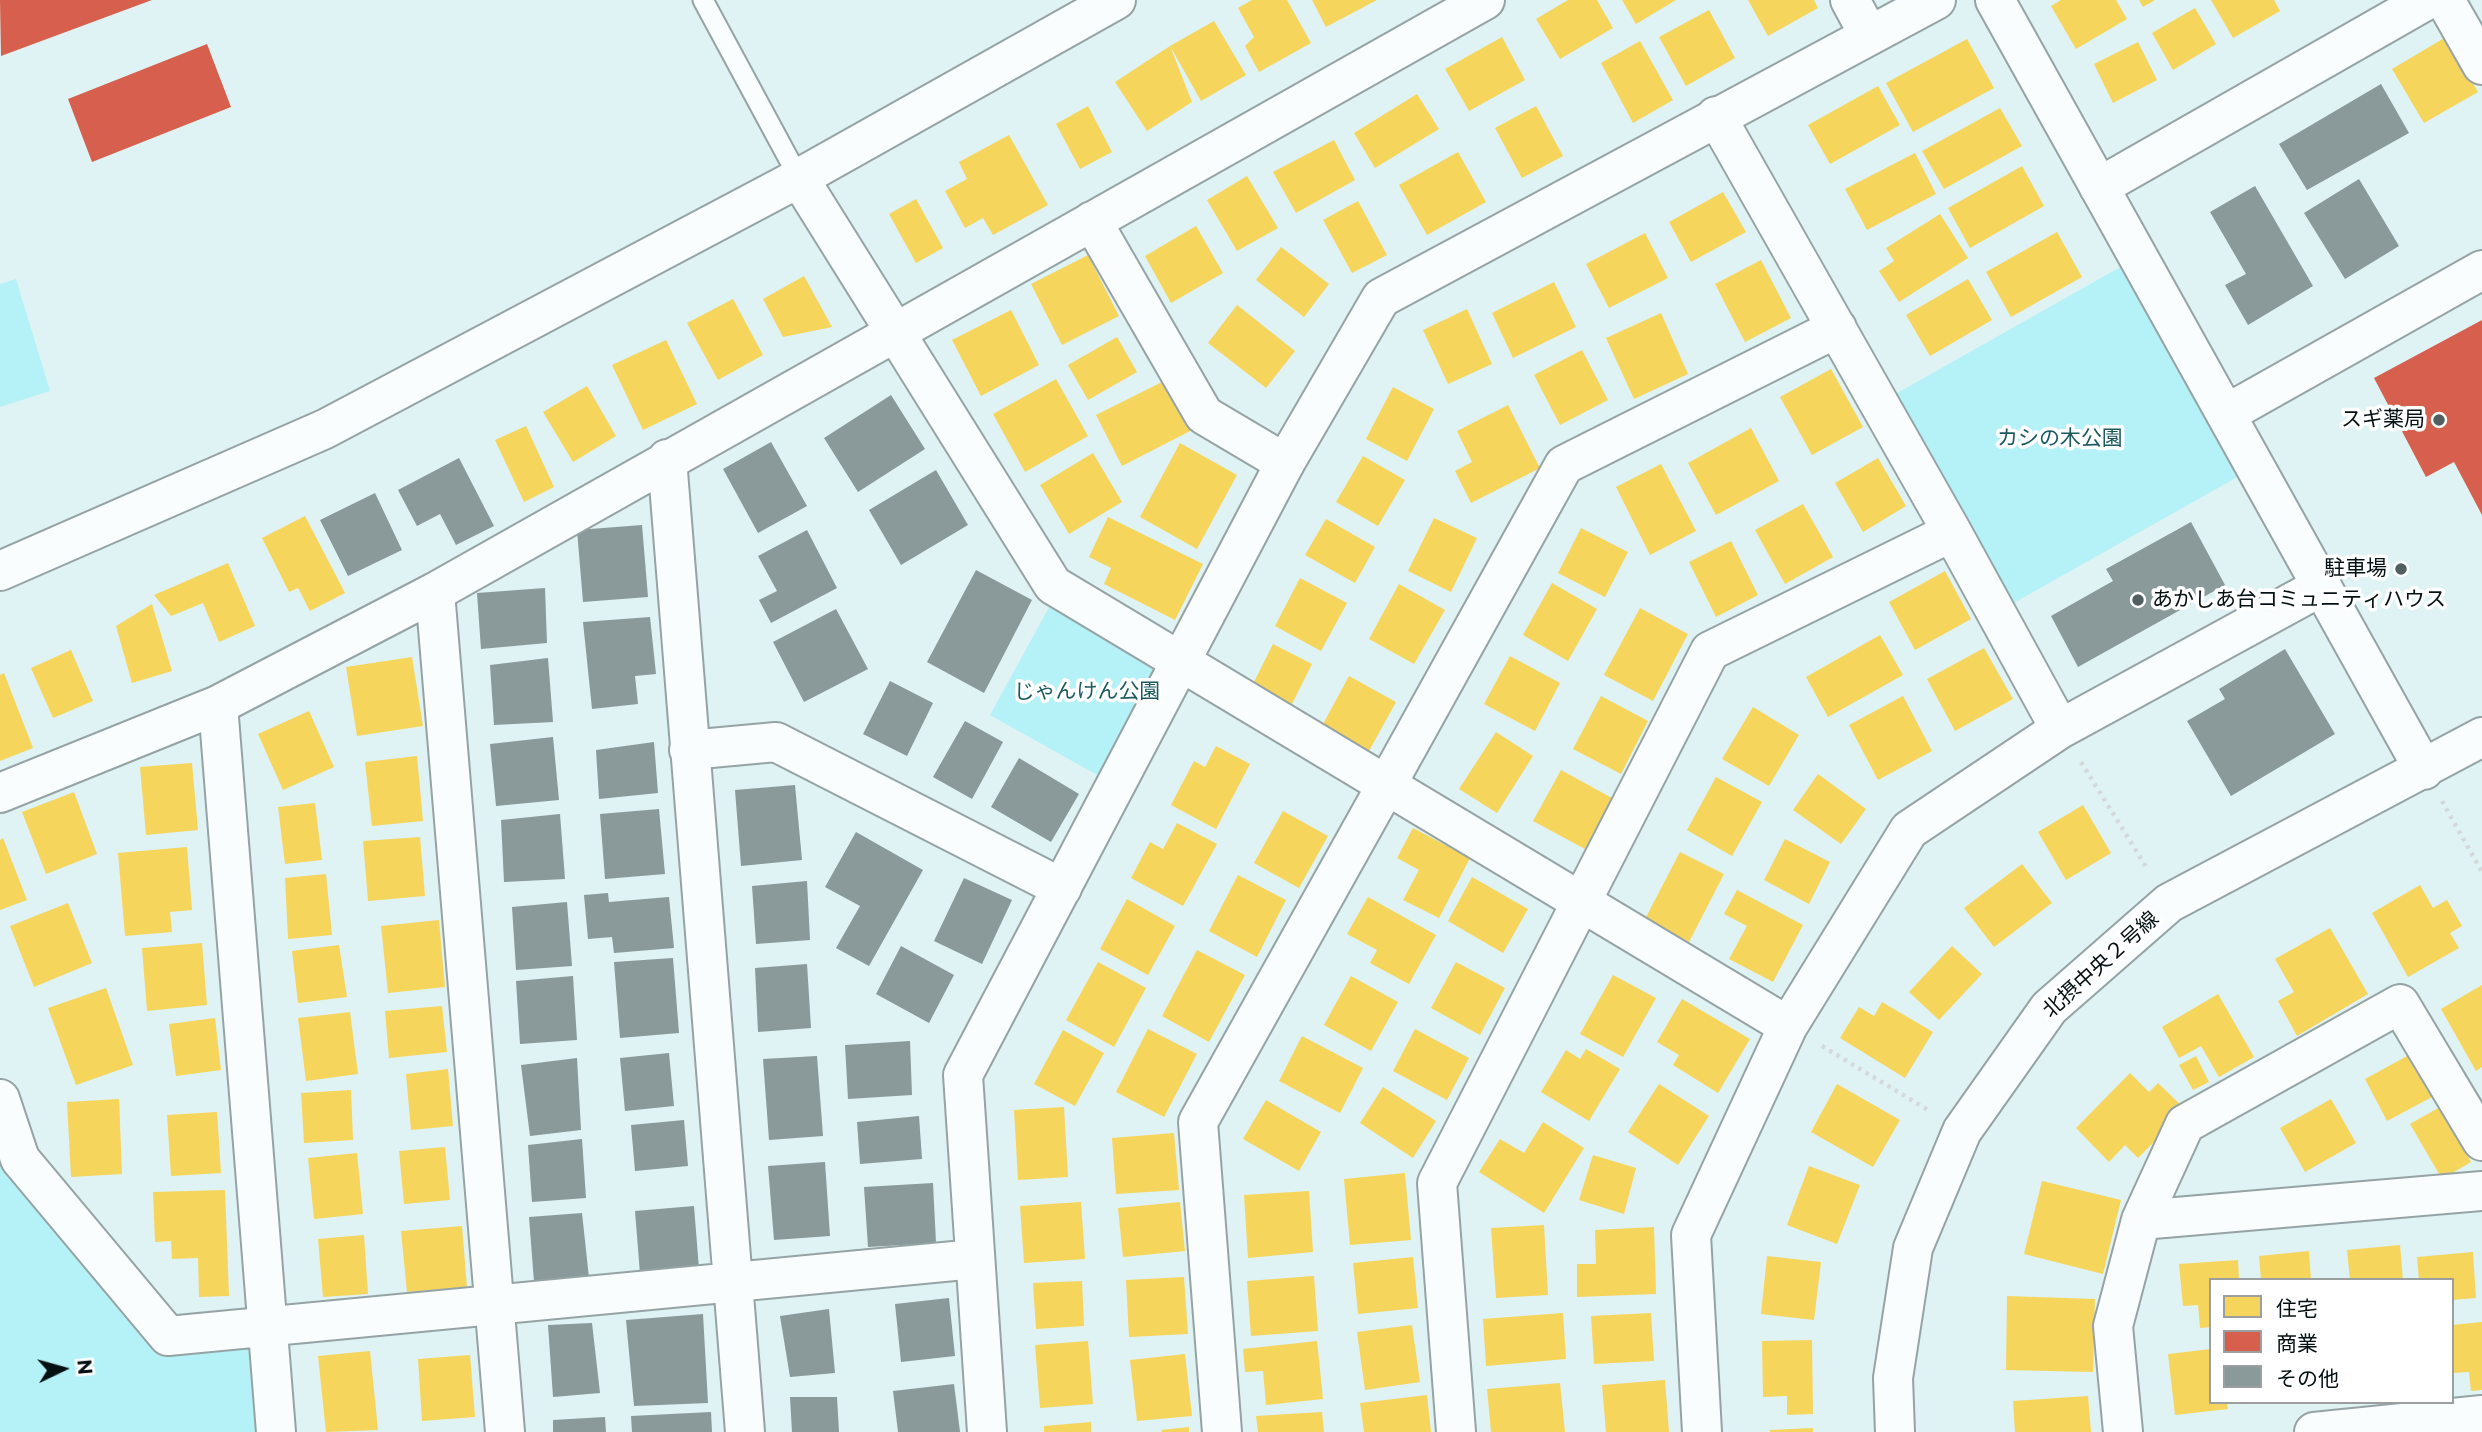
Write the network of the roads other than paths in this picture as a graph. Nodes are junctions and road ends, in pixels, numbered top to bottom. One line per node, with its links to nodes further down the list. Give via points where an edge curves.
1 (703, 0): 12 (lane)
2 (1116, 0): 12 (street)
3 (1485, 0): 14 (street)
4 (1850, 0): 9 (street)
5 (1936, 0): 9 (street)
6 (1995, 0): 13 (street)
7 (2427, 0): 13 (street)
8 (2445, 0): 10 (street)
9 (1869, 35): 11 (street)
10 (2482, 65)
11 (1716, 116): 16 (street); 20 (street, via 1381,298)
12 (799, 178): 17 (street); 22 (street, via 325,429)
13 (2099, 187): 18 (street)
14 (1092, 221): 17 (street); 20 (street, via 1204,415)
15 (2482, 270): 18 (street)
16 (1837, 328): 21 (street); 31 (street, via 1564,466)
17 (893, 332): 19 (street); 25 (street, via 1054,585)
18 (2226, 414): 23 (street)
19 (667, 459): 24 (street); 29 (street)
20 (1285, 463): 25 (street)
21 (1952, 532): 27 (street); 34 (street, via 1710,651)
22 (0, 571)
23 (2322, 586): 27 (street); 30 (street)
24 (435, 592): 26 (street); 42 (street)
25 (1181, 660): 31 (street); 33 (street)
26 (218, 705): 32 (street); 43 (street)
27 (2060, 729): 35 (street, via 1909,830)
28 (2482, 737): 30 (street, 北摂中央２号線)
29 (689, 750): 33 (street, via 776,742); 41 (street)
30 (2424, 770): 52 (street, 北摂中央２号線, via 2169,903 2049,1008 1962,1131 1913,1248 1893,1378)
31 (1387, 784): 34 (street); 49 (street, via 1198,1122)
32 (0, 793)
33 (1062, 888): 40 (street, via 963,1075)
34 (1581, 901): 35 (street); 50 (street, via 1437,1183)
35 (1788, 1026): 51 (street, via 1691,1235)
36 (0, 1099): 43 (street, via 20,1159 168,1336)
37 (2482, 1141): 39 (street, via 2400,1004 2185,1124)
38 (2482, 1191): 39 (street)
39 (2141, 1220): 53 (street, via 2113,1326)
40 (975, 1259): 41 (street); 48 (street)
41 (733, 1283): 42 (street); 47 (street)
42 (494, 1303): 43 (street); 46 (street)
43 (267, 1324): 45 (street)
44 (2482, 1415): 54 (street)
45 (276, 1432)
46 (505, 1432)
47 (745, 1432)
48 (987, 1432)
49 (1222, 1432)
50 (1456, 1432)
51 (1702, 1432)
52 (1895, 1432)
53 (2123, 1432)
54 (2314, 1432)

